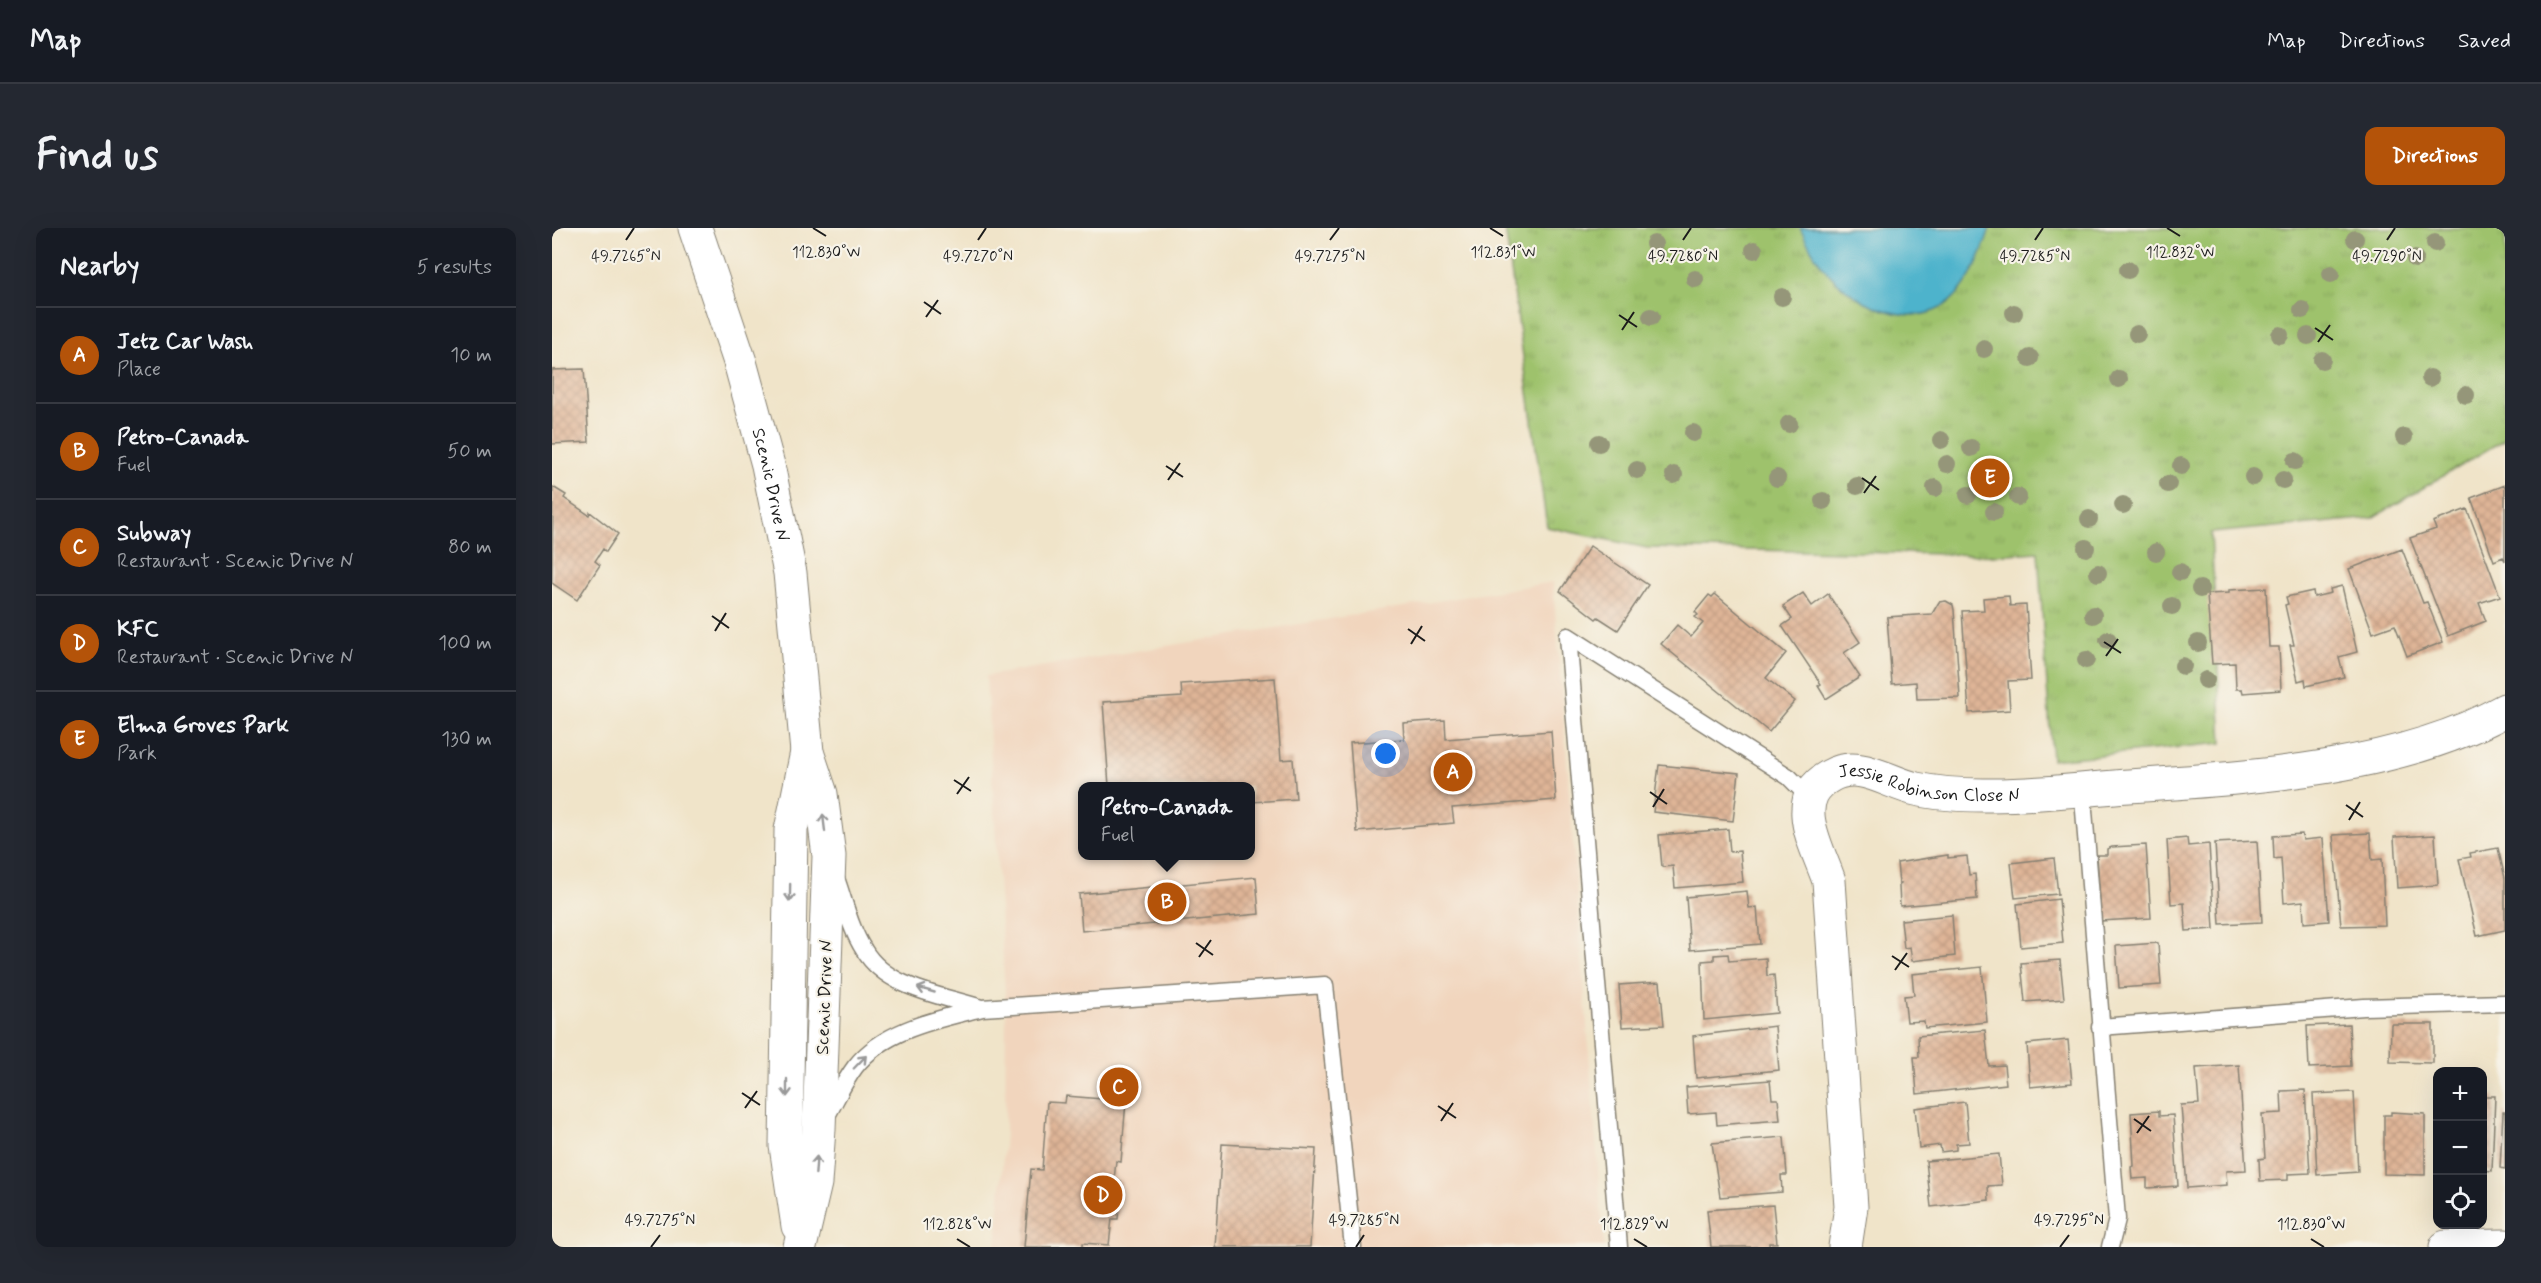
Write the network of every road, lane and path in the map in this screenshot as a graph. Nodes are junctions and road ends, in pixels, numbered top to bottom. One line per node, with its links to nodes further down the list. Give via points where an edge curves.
1 (695, 228): 3 (main road, Scenic Drive N, via 740,362 768,465 790,573)
2 (2505, 710): 4 (main road, Jessie Robinson Close N, via 2457,734 2364,759 2270,775)
3 (807, 752): 6 (main road, Scenic Drive N, one-way to 3, via 821,794); 11 (main road, Scenic Drive N, one-way to 11, via 791,830 787,1065 786,1146)
4 (2064, 791): 5 (main road, Jessie Robinson Close N, via 1950,794 1849,770 1828,777); 9 (lane, via 2083,798)
5 (1809, 797): 14 (lane, via 1789,777 1568,636); 15 (main road, via 1808,823 1830,881 1851,1207)
6 (829, 856): 8 (lane, one-way to 6, via 901,982 871,960 853,926); 10 (main road, Scenic Drive N)
7 (2505, 1004): 9 (lane, via 2364,1006)
8 (982, 1008): 10 (lane, one-way to 8, via 847,1078 868,1053 933,1020); 13 (lane, via 1324,985)
9 (2100, 1027): 16 (lane, via 2117,1219)
10 (819, 1129): 11 (main road, Scenic Drive N, one-way to 10, via 815,1183)
11 (800, 1245)
12 (2505, 1246): 17 (main road)
13 (1353, 1247)
14 (1619, 1247)
15 (1845, 1247)
16 (2110, 1247)
17 (2446, 1247)

